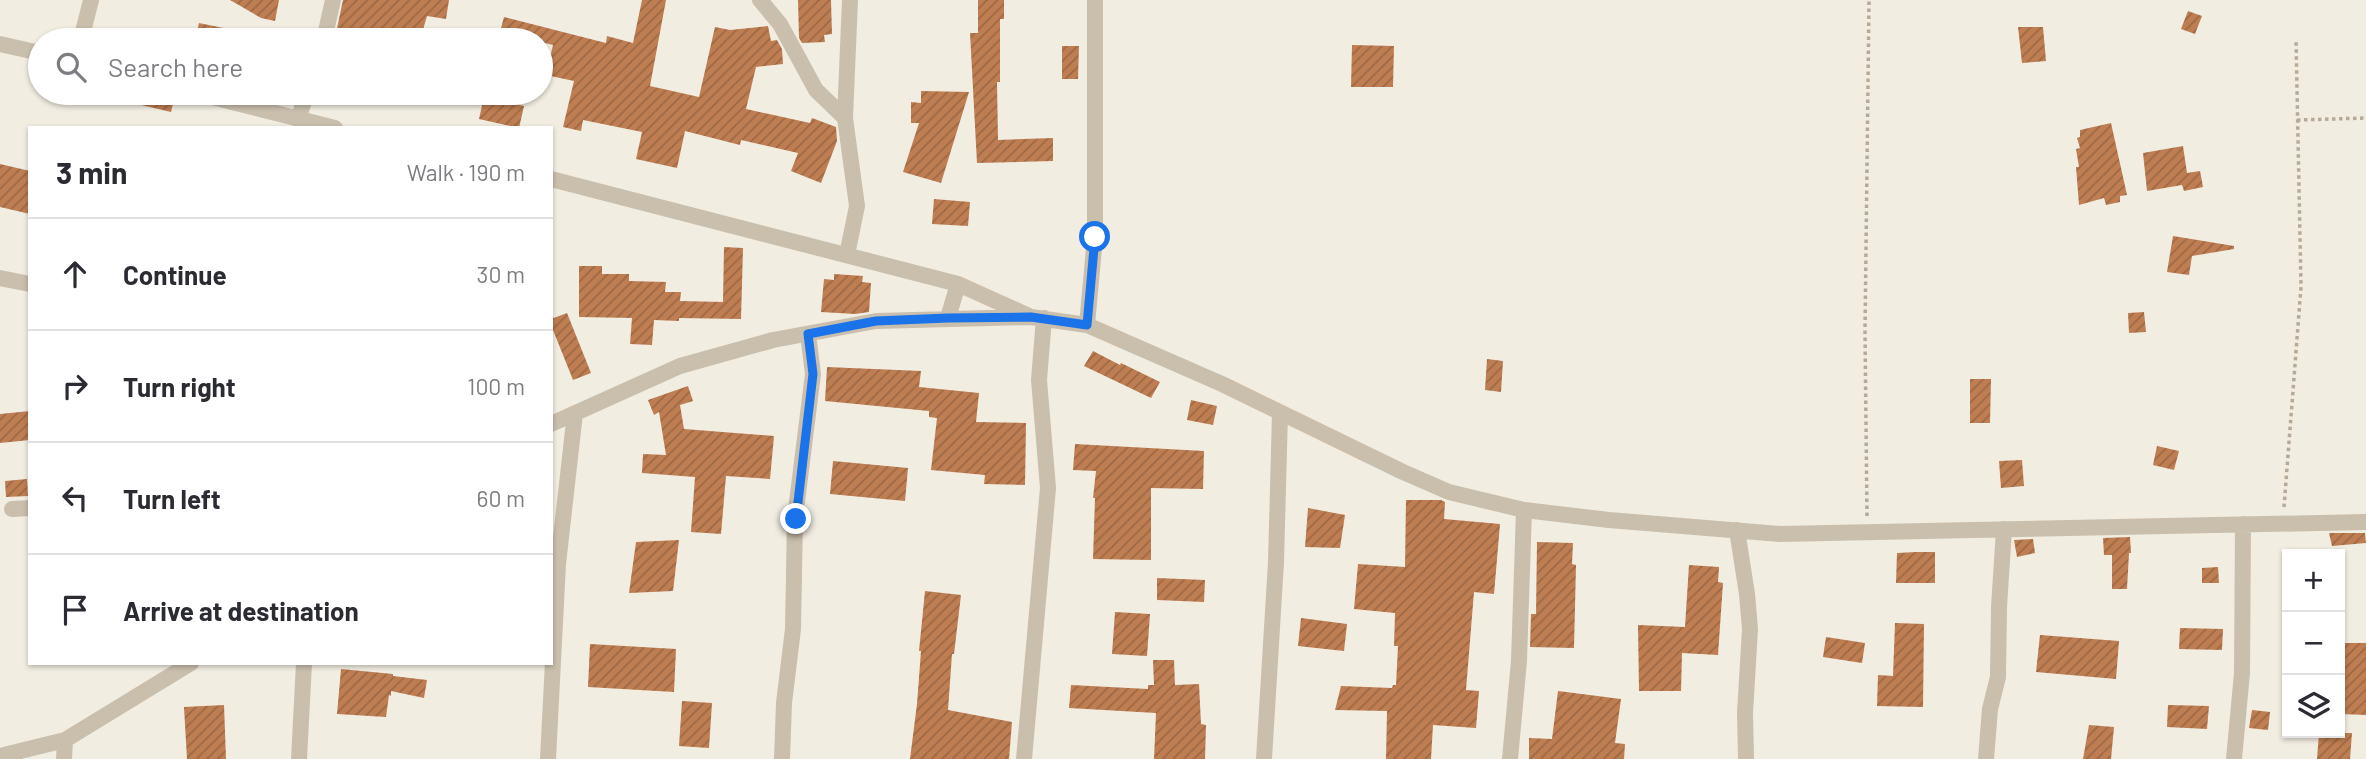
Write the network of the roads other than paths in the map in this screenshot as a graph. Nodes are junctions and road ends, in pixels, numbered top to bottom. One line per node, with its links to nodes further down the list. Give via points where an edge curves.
1 (91, 0): 6 (street)
2 (334, 0): 7 (street)
3 (761, 0): 12 (street, via 780,24 816,89)
4 (850, 0): 12 (street)
5 (1095, 0): 22 (street, via 1095,237)
6 (84, 28)
7 (327, 28)
8 (0, 44): 9 (street)
9 (28, 50)
10 (243, 105): 13 (street)
11 (303, 105): 13 (street)
12 (845, 118): 16 (street, via 857,206)
13 (298, 119): 14 (street)
14 (327, 126)
15 (553, 179): 16 (street)
16 (847, 255): 19 (street)
17 (0, 278): 18 (street)
18 (28, 284)
19 (958, 284): 20 (street); 21 (street)
20 (948, 318): 21 (street); 23 (street, via 876,321)
21 (1037, 318): 22 (street); 44 (street, via 1048,488)
22 (1087, 325): 25 (street)
23 (808, 334): 24 (street, via 680,366); 43 (street, via 813,374 796,519)
24 (575, 413): 26 (street); 34 (street, via 558,564)
25 (1280, 413): 29 (street, via 1449,492); 45 (street)
26 (553, 423)
27 (28, 508): 28 (street)
28 (12, 509)
29 (1524, 510): 33 (street); 46 (street)
30 (2366, 522): 31 (street)
31 (2244, 524): 32 (street); 49 (street, via 2242,673)
32 (2004, 529): 33 (street, via 1780,534); 48 (street, via 1998,677)
33 (1737, 530): 47 (street, via 1750,629)
34 (553, 662)
35 (188, 665): 38 (street)
36 (304, 665): 41 (street)
37 (553, 665): 42 (street)
38 (65, 740): 39 (street); 40 (street)
39 (0, 756)
40 (64, 759)
41 (299, 759)
42 (548, 759)
43 (782, 759)
44 (1024, 759)
45 (1265, 759)
46 (1510, 759)
47 (1746, 759)
48 (1986, 759)
49 (2234, 759)

